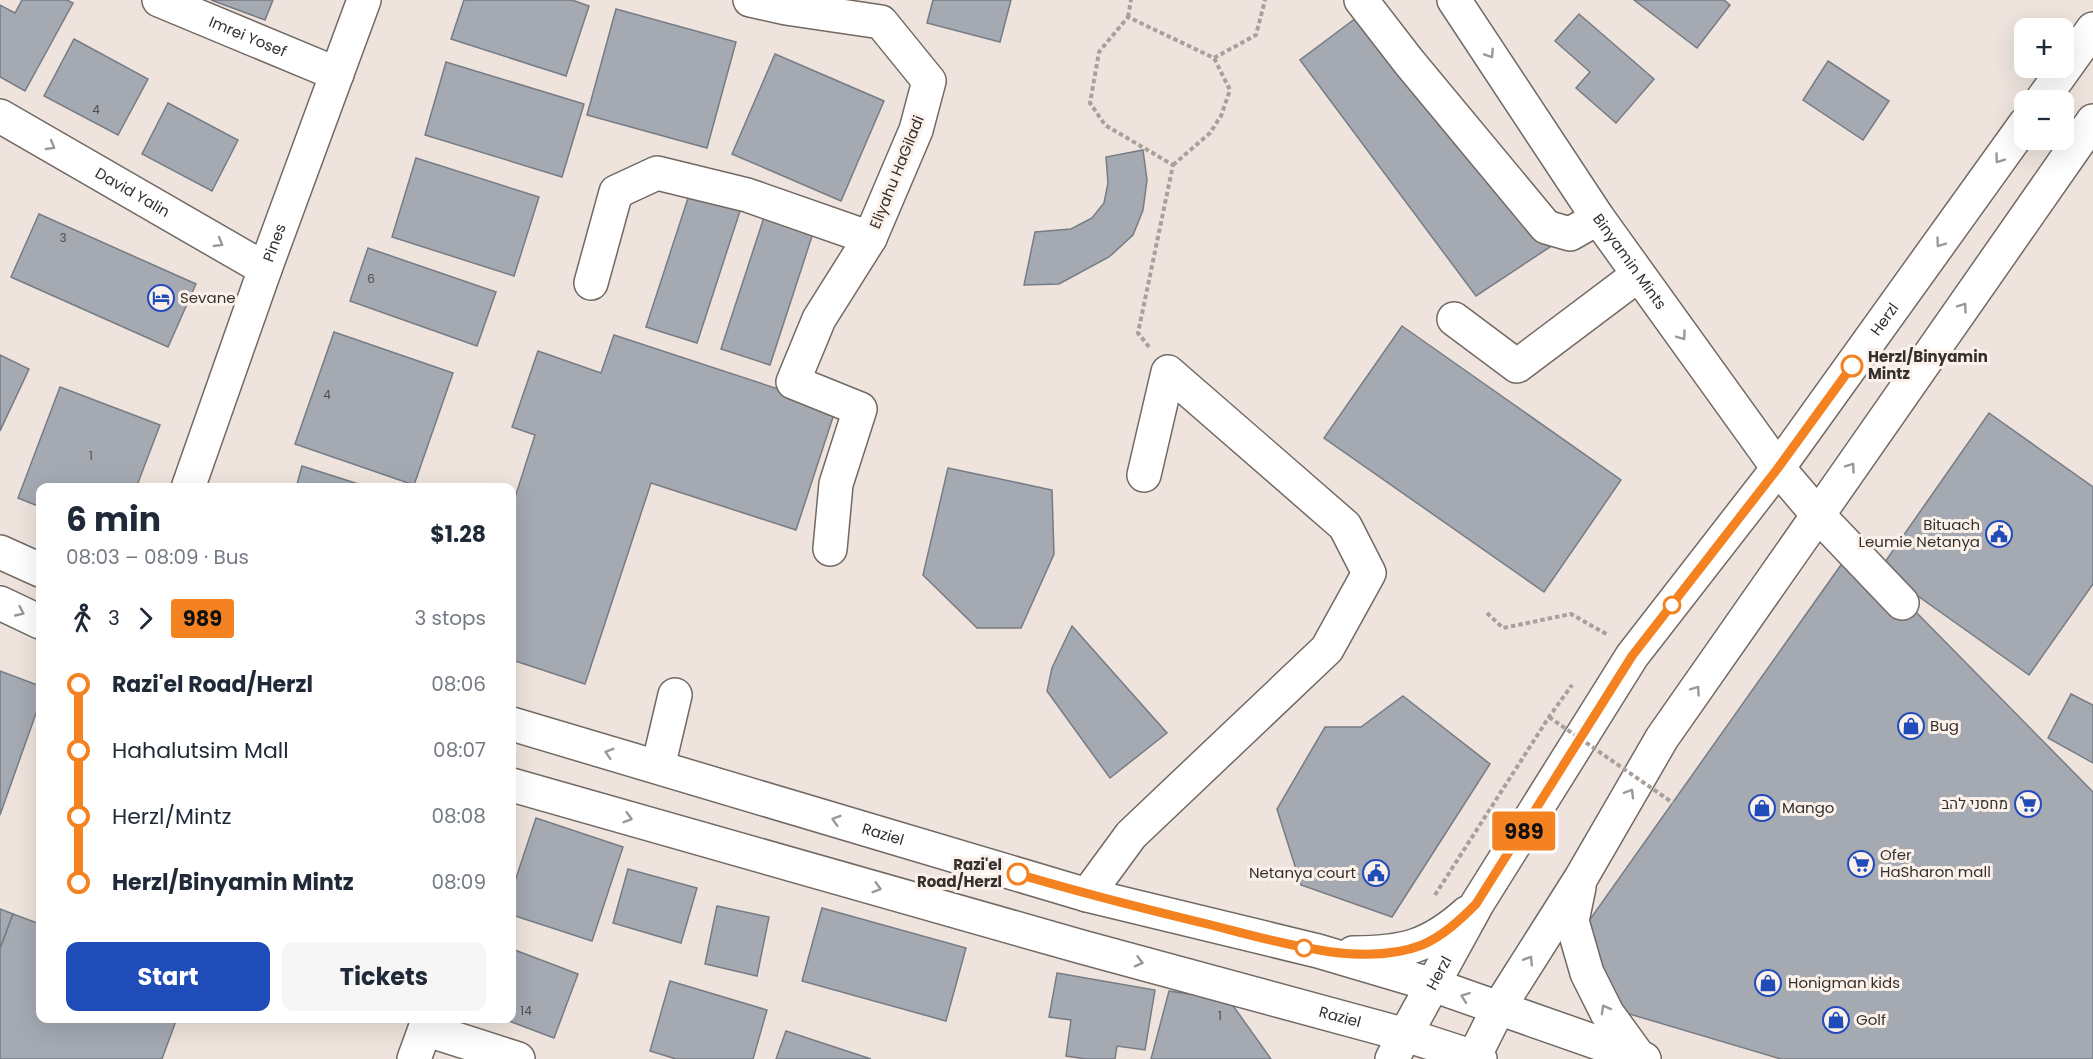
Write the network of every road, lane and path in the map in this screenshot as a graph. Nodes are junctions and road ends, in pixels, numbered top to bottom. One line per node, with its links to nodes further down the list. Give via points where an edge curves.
1 (159, 0): 11 (main road, Imrei Yosef)
2 (364, 0): 11 (main road, Pines)
3 (750, 0): 18 (main road, Eliyahu HaGiladi, via 881,22 929,81 916,130)
4 (1131, 0): 8 (path)
5 (1265, 0): 10 (path, via 1256,34)
6 (1361, 0): 17 (main road, via 1546,227 1570,234)
7 (1457, 2): 17 (main road, Binyamin Mints, one-way to 17)
8 (1128, 17): 10 (path); 16 (path, via 1099,52 1090,103 1105,125)
9 (2093, 29): 12 (main road)
10 (1214, 58): 16 (path, via 1230,90 1221,116 1210,132)
11 (337, 74): 19 (main road, Pines)
12 (2049, 90)
13 (0, 116): 19 (main road, David Yalin, one-way to 19)
14 (2093, 121): 27 (main road, one-way to 14)
15 (2014, 139): 24 (main road, Herzl, one-way to 24)
16 (1173, 165): 23 (path, via 1138,333)
17 (1598, 218): 20 (main road, Binyamin Mints)
18 (870, 238): 21 (main road, via 747,195 657,173 616,192); 28 (main road, Eliyahu HaGiladi, via 819,319 793,382 860,408 836,483)
19 (265, 269): 26 (main road, Pines)
20 (1638, 275): 22 (main road, via 1517,366); 24 (main road, Binyamin Mints, one-way to 24)
21 (591, 283)
22 (1454, 319)
23 (1168, 372): 25 (main road); 44 (main road, via 1345,526 1369,573 1327,649 1131,835)
24 (1778, 468): 27 (main road, Binyamin Mints); 45 (main road, Herzl, via 1632,656)
25 (1144, 476)
26 (190, 483)
27 (1818, 515): 32 (main road, Binyamin Mints); 43 (main road, one-way to 27, via 1662,738)
28 (830, 549)
29 (0, 552): 30 (main road)
30 (36, 568)
31 (0, 603): 34 (main road, one-way to 34)
32 (1902, 603)
33 (1487, 613): 35 (path, via 1503,628 1571,614 1608,635)
34 (36, 620)
35 (1601, 644)
36 (1575, 681): 38 (path)
37 (675, 694): 40 (main road)
38 (1549, 717): 42 (path, bridge); 46 (path, via 1426,910)
39 (516, 725): 40 (main road, Raziel, one-way to 39)
40 (658, 767): 44 (main road, Raziel, one-way to 40)
41 (516, 792): 50 (main road, Raziel, one-way to 50)
42 (1674, 803)
43 (1581, 878): 49 (main road, one-way to 43); 54 (main road, one-way to 43, via 1606,1013 1587,973 1572,921)
44 (1087, 895): 47 (main road, Raziel)
45 (1476, 904): 46 (main road); 48 (main road, Herzl)
46 (1441, 934): 47 (main road, via 1421,945 1386,953)
47 (1318, 951): 48 (main road, Raziel)
48 (1433, 985): 49 (main road, Raziel, one-way to 48); 52 (main road, Herzl)
49 (1498, 1009): 53 (main road); 54 (main road, Raziel)
50 (1339, 1016): 52 (main road, Raziel); 56 (main road, via 1360,1030)
51 (423, 1036): 55 (main road)
52 (1399, 1047): 53 (main road, Raziel)
53 (1475, 1058)
54 (1642, 1058)
55 (518, 1059)
56 (1378, 1059)

